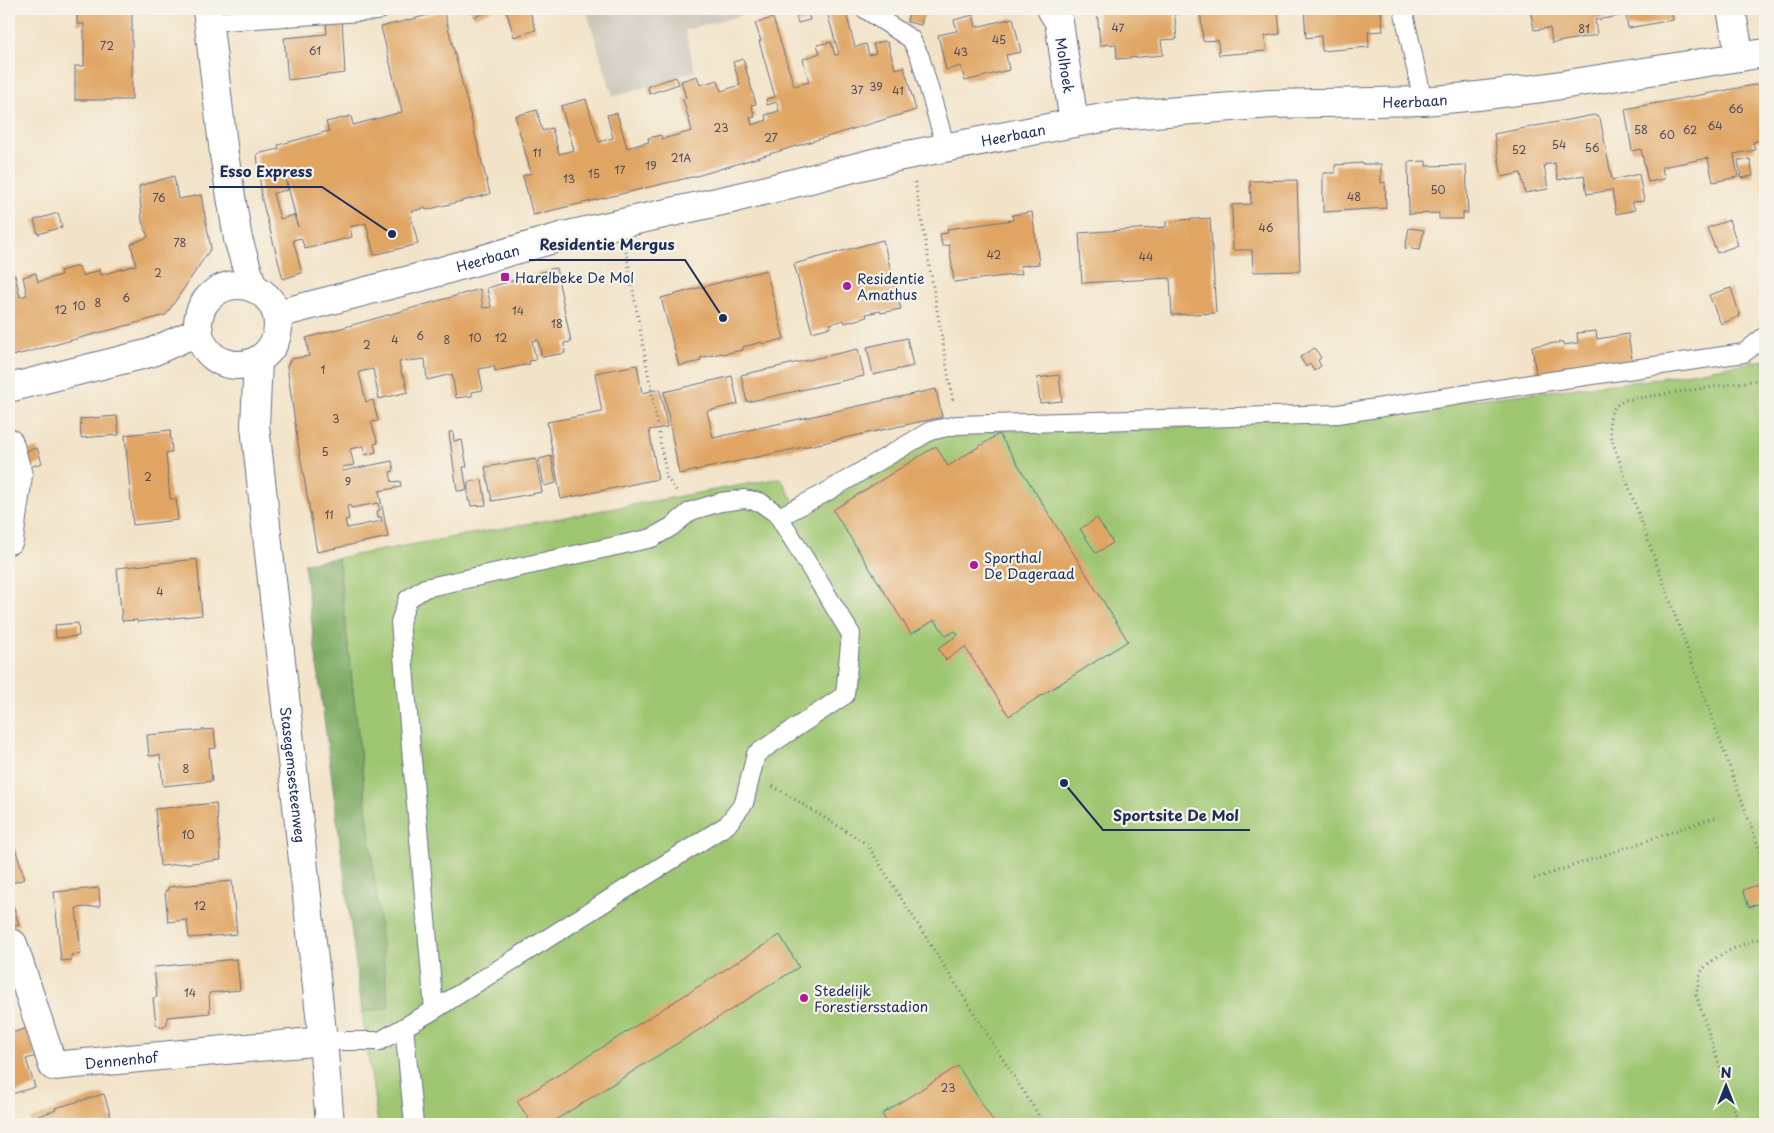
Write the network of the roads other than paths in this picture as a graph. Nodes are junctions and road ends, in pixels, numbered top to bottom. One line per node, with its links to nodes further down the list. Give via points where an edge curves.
1 (382, 9): 6 (lane)
2 (865, 9): 10 (lane, via 912,39)
3 (1051, 9): 9 (street, Molhoek, via 1059,22)
4 (1403, 9): 8 (lane)
5 (1732, 9): 7 (street)
6 (208, 16): 11 (street, via 224,154 238,239)
7 (1753, 55): 8 (street, Heerbaan, via 1542,88)
8 (1423, 101): 9 (street, Heerbaan, via 1271,104 1115,116)
9 (1074, 123): 10 (street, Heerbaan)
10 (946, 148): 12 (street, Heerbaan, via 564,236)
11 (241, 287): 12 (street, via 262,294); 14 (street, via 219,290 208,300 200,312)
12 (277, 314): 15 (street, via 277,334 271,347)
13 (1765, 336): 18 (lane, via 1744,354 1338,414 957,425 930,431)
14 (204, 342): 15 (street, via 221,362); 16 (street)
15 (246, 363): 23 (street, Stasegemsesteenweg)
16 (9, 388)
17 (9, 443): 19 (street, via 18,475)
18 (779, 517): 21 (lane, via 851,634 845,695 756,754 744,803 727,825); 21 (lane, via 760,502 744,499 721,502 691,511 671,528 652,538 425,588 408,599 400,622)
19 (9, 540)
20 (9, 945): 23 (street, Dennenhof, via 13,944 53,1066)
21 (434, 1010): 22 (lane)
22 (404, 1027): 23 (lane, via 380,1041); 25 (lane)
23 (323, 1041): 24 (street, Stasegemsesteenweg)
24 (330, 1124)
25 (414, 1124)

